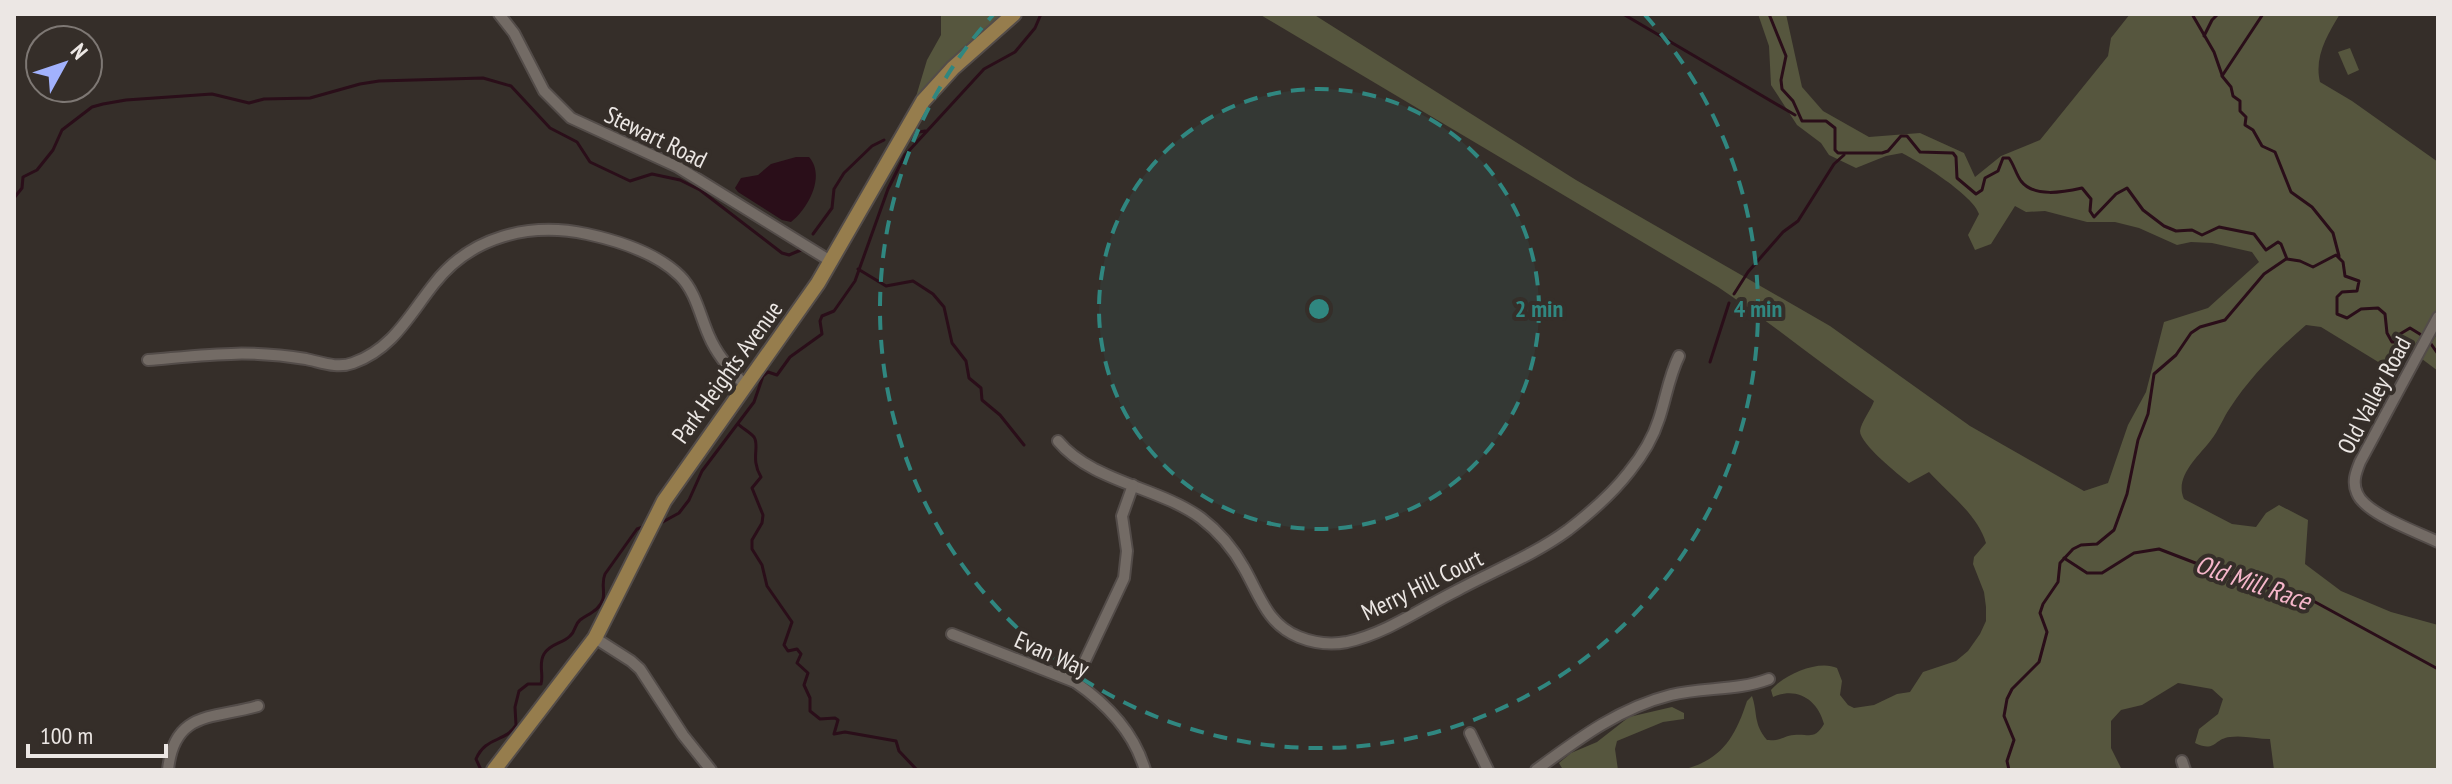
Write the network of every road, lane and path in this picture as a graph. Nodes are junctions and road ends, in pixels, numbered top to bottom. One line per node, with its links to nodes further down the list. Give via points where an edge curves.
1 (499, 14): 3 (street, Stewart Road, via 544,91 571,118 678,167)
2 (1014, 14): 3 (main road, Park Heights Avenue, via 923,101)
3 (832, 262): 7 (main road, Park Heights Avenue)
4 (2438, 317): 10 (street, Old Valley Road, via 2354,481 2364,504)
5 (1679, 356): 9 (street, Merry Hill Court, via 1642,455 1583,518 1537,550 1349,642 1317,642 1285,629 1265,610 1238,558 1209,525 1172,501)
6 (148, 360): 7 (street, via 243,352 351,364 393,338 447,269 474,248 508,234 551,229 615,242 670,266 691,290 719,355)
7 (744, 384): 12 (main road, Park Heights Avenue, via 664,501)
8 (1058, 441): 9 (street, Merry Hill Court, via 1085,464)
9 (1133, 485): 14 (street, via 1122,516 1127,570)
10 (2438, 542)
11 (952, 634): 14 (street, Evan Way)
12 (595, 638): 18 (main road, Park Heights Avenue); 19 (street, via 640,669)
13 (1769, 679): 22 (street, via 1735,689 1670,696 1635,708 1598,726)
14 (1075, 682): 20 (street, Evan Way, via 1123,725)
15 (258, 706): 17 (street, via 192,723 176,740)
16 (1470, 733): 21 (street)
17 (168, 770)
18 (494, 770)
19 (711, 770)
20 (1145, 770)
21 (1488, 770)
22 (1536, 770)

